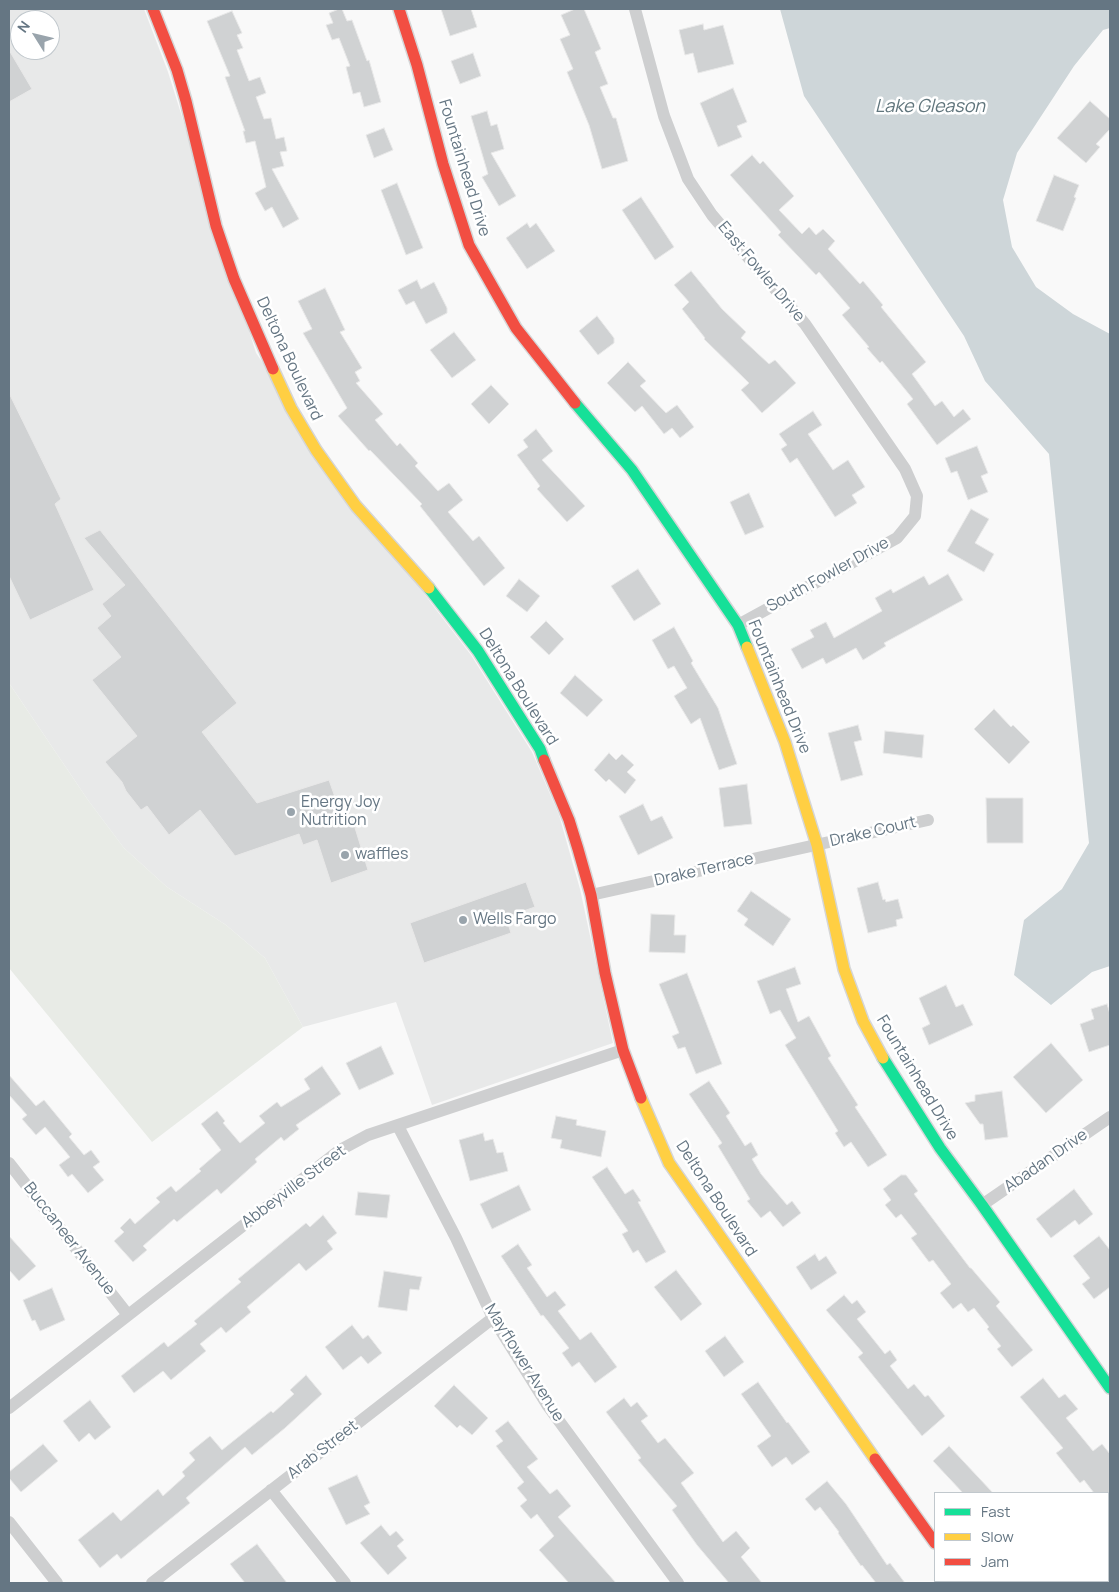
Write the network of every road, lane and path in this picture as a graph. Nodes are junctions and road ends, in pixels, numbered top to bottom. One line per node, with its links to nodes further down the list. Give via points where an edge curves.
1 (154, 9): 8 (street, Deltona Boulevard, via 186,101 216,226 234,279 291,408 356,506 438,598 478,651 540,749 569,820)
2 (399, 9): 5 (street, Fountainhead Drive, via 469,245 516,328 632,470)
3 (635, 9): 4 (street, East Fowler Drive, via 664,116 688,179 712,215 805,324 905,469 917,496)
4 (913, 518): 5 (street, South Fowler Drive, via 897,538)
5 (738, 625): 7 (street, Fountainhead Drive, via 786,742)
6 (928, 820): 7 (street, Drake Court)
7 (816, 845): 8 (street, Drake Terrace); 13 (street, Fountainhead Drive, via 844,969 863,1021 940,1148)
8 (591, 895): 9 (street, Deltona Boulevard)
9 (623, 1050): 11 (street, Abbeyville Street); 20 (street, Deltona Boulevard, via 669,1163)
10 (1110, 1117): 13 (street, Abadan Drive)
11 (398, 1126): 14 (street, Abbeyville Street, via 368,1135 340,1150); 15 (street, Mayflower Avenue)
12 (9, 1163): 14 (street, Buccaneer Avenue)
13 (982, 1205): 16 (street, Fountainhead Drive)
14 (128, 1314): 17 (street, Abbeyville Street)
15 (493, 1318): 18 (street, Arab Street); 24 (street, Mayflower Avenue, via 548,1406)
16 (1110, 1388)
17 (9, 1408)
18 (272, 1490): 22 (street, Arab Street); 23 (street)
19 (9, 1522): 21 (street)
20 (934, 1541)
21 (58, 1583)
22 (152, 1583)
23 (345, 1583)
24 (678, 1583)

